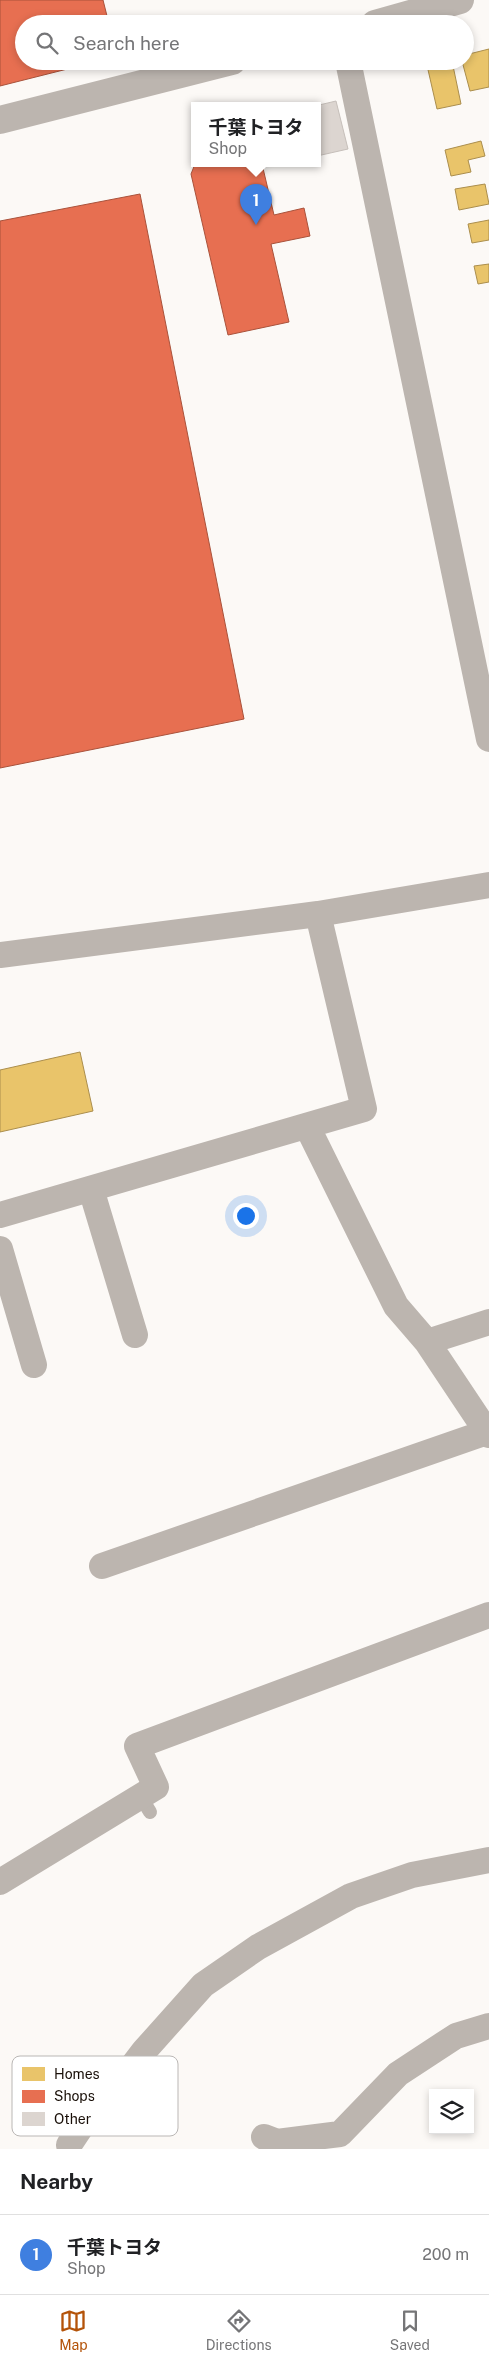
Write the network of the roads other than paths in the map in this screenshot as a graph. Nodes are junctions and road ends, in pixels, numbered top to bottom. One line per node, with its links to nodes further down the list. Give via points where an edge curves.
1 (454, 1): 2 (street)
2 (406, 15)
3 (197, 70): 5 (street)
4 (350, 70): 6 (street)
5 (0, 120)
6 (489, 739)
7 (489, 885): 8 (street, via 418,906)
8 (318, 914): 9 (street); 10 (street, via 364,1109)
9 (0, 955)
10 (307, 1126): 11 (street); 16 (street, via 396,1306)
11 (91, 1188): 12 (street); 15 (street)
12 (0, 1215)
13 (0, 1249): 17 (street)
14 (489, 1322): 16 (street)
15 (135, 1335)
16 (428, 1342): 18 (street)
17 (34, 1364)
18 (488, 1434): 19 (street)
19 (102, 1566)
20 (489, 1615): 22 (street, via 136,1746 156,1787 145,1805)
21 (489, 1860): 24 (street, via 412,1875 350,1896 258,1947 203,1986)
22 (0, 1882)
23 (489, 2026): 26 (street, via 456,2036 398,2074 340,2134 277,2142)
24 (140, 2056)
25 (75, 2136): 27 (street)
26 (264, 2136)
27 (69, 2145)

